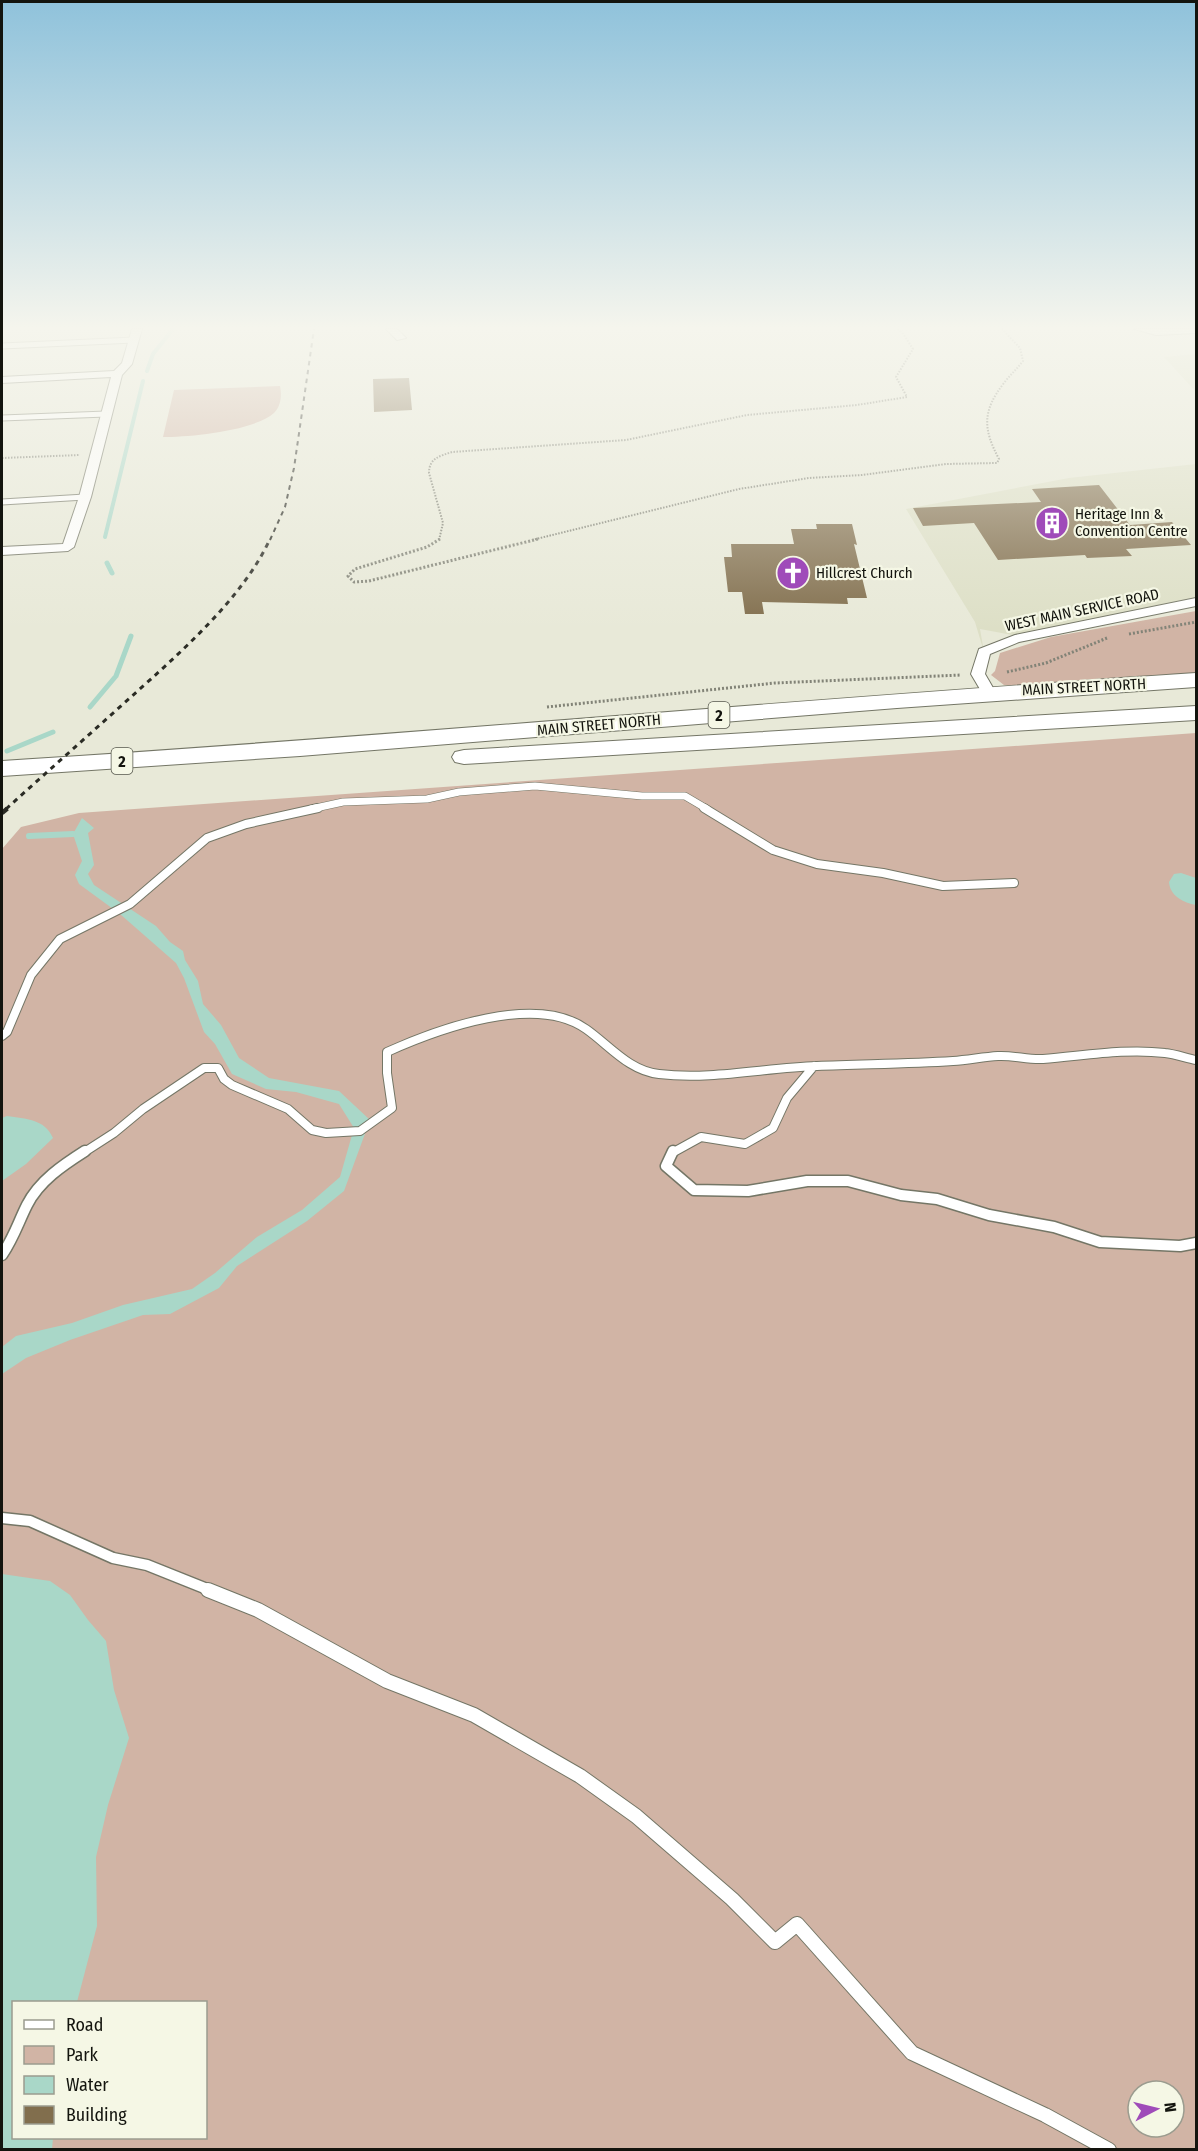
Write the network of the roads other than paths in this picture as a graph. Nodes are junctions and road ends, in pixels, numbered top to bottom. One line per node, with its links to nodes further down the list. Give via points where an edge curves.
1 (102, 429): 2 (street)
2 (85, 497): 3 (lane); 4 (street, via 68,547)
3 (2, 502)
4 (2, 551)
5 (1197, 602): 7 (street, WEST MAIN SERVICE ROAD, via 1015,639 984,652)
6 (1197, 680): 7 (main road, MAIN STREET NORTH / 2)
7 (984, 683): 9 (main road, MAIN STREET NORTH / 2, via 291,750)
8 (1197, 713): 10 (main road, MAIN STREET NORTH / 2)
9 (2, 769)
10 (2, 788)
11 (1014, 883): 12 (lane, via 943,886 818,864 773,849 685,796 535,786 459,792 427,799 344,802 246,824 207,838 130,904 60,939 31,975)
12 (2, 1036)
13 (1197, 1060): 14 (lane, via 1165,1053 1111,1053)
14 (814, 1066): 15 (lane, via 787,1098 773,1128 744,1144 701,1137 672,1152 666,1166 694,1190 748,1191 807,1181 848,1181 1054,1227 1100,1242 1180,1246); 16 (lane, via 719,1075 657,1074 629,1063 585,1028 559,1016 534,1013 488,1018 387,1052 385,1066 392,1108 360,1131 326,1133 312,1130 288,1109 232,1085 218,1068 204,1068 55,1170 28,1203 15,1236)
15 (1197, 1243)
16 (2, 1255)
17 (2, 1518): 18 (lane, via 30,1521 113,1558 147,1565 258,1610 387,1681 474,1715 580,1776 636,1816 775,1942 797,1924 912,2053 1046,2115)
18 (1108, 2150)

